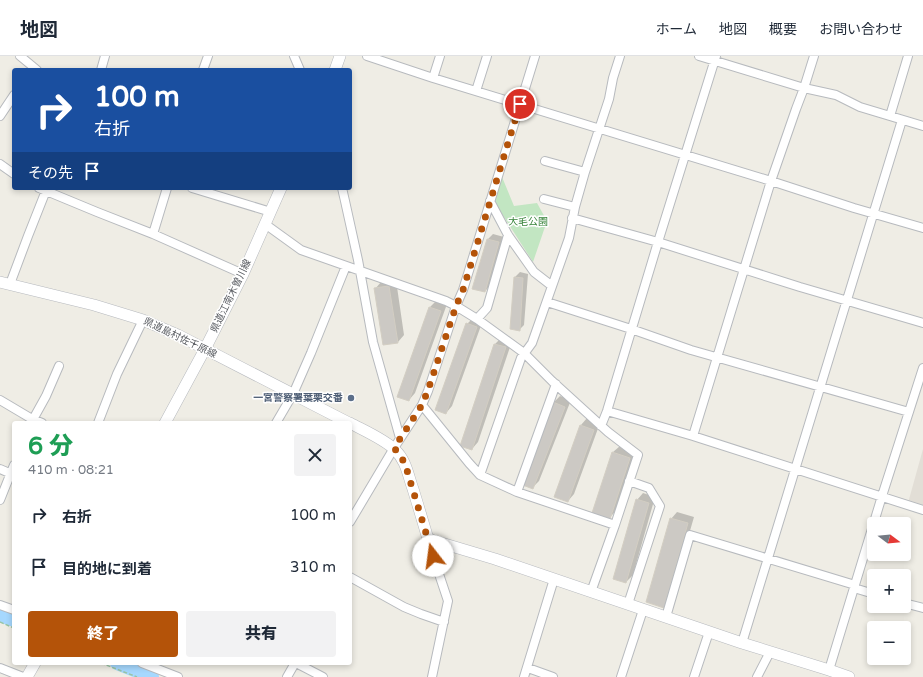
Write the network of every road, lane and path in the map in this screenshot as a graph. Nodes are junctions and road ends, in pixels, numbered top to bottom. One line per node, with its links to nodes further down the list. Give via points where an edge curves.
1 (20, 56): 15 (street)
2 (105, 56): 16 (street)
3 (208, 56): 17 (street)
4 (294, 56): 18 (street)
5 (340, 56): 19 (main road)
6 (368, 56): 20 (street)
7 (440, 56): 20 (street)
8 (487, 56): 22 (street)
9 (535, 56): 24 (street)
10 (620, 56): 29 (street)
11 (699, 56): 14 (street)
12 (814, 56): 21 (street)
13 (908, 56): 26 (street)
14 (715, 58): 21 (street); 30 (street)
15 (32, 68)
16 (102, 68)
17 (205, 68)
18 (299, 68)
19 (335, 68)
20 (433, 78): 22 (street)
21 (804, 88): 26 (street, via 836,95 860,107); 35 (street)
22 (476, 91): 24 (street)
23 (12, 97): 25 (street)
24 (520, 104): 29 (street); 43 (street)
25 (0, 116)
26 (890, 116): 27 (street)
27 (902, 120): 28 (street); 46 (street)
28 (923, 126)
29 (599, 128): 30 (street); 33 (street)
30 (685, 154): 35 (street); 52 (street)
31 (545, 161): 33 (street)
32 (0, 164): 34 (street)
33 (585, 172): 44 (street)
34 (12, 173)
35 (771, 181): 46 (street); 54 (street)
36 (44, 190): 57 (street)
37 (46, 190): 50 (street)
38 (166, 190): 50 (street)
39 (198, 190): 45 (street)
40 (280, 190): 45 (main road, 県道江南木曽川線)
41 (342, 190): 55 (street)
42 (544, 199): 44 (street)
43 (490, 201): 51 (street); 61 (street)
44 (575, 207): 47 (street)
45 (270, 212): 48 (main road, 県道江南木曽川線)
46 (874, 214): 49 (street); 59 (street)
47 (572, 218): 52 (street); 58 (street, via 569,238)
48 (265, 224): 53 (street, via 301,250); 56 (main road, 県道江南木曽川線)
49 (923, 228)
50 (153, 234): 56 (street)
51 (508, 235): 58 (street, via 534,272); 62 (street, via 487,308)
52 (658, 242): 54 (street); 65 (street)
53 (346, 266): 55 (street); 73 (street)
54 (744, 269): 59 (street); 68 (street)
55 (360, 271): 61 (street, via 446,300); 86 (street, via 373,342)
56 (243, 274): 66 (main road, 県道江南木曽川線)
57 (5, 283): 63 (main road, 県道島村佐千原線)
58 (552, 286): 60 (street)
59 (847, 300): 64 (street); 72 (street)
60 (547, 302): 65 (street); 67 (street, via 532,343)
61 (456, 306): 62 (street); 75 (street)
62 (477, 319): 67 (street)
63 (143, 320): 66 (main road, 県道島村佐千原線); 79 (street, via 117,374)
64 (923, 323)
65 (631, 329): 68 (street); 76 (street)
66 (205, 349): 73 (main road, 県道島村佐千原線); 80 (main road, 県道江南木曽川線)
67 (524, 353): 71 (street); 91 (street)
68 (718, 357): 72 (street); 85 (street)
69 (59, 366): 78 (street)
70 (923, 368): 77 (street)
71 (556, 384): 84 (street); 93 (street)
72 (821, 387): 77 (street); 89 (street)
73 (292, 394): 81 (street); 82 (main road, 県道島村佐千原線)
74 (0, 400): 78 (street)
75 (422, 405): 86 (street); 91 (street)
76 (607, 411): 84 (street); 85 (street)
77 (909, 412): 94 (street)
78 (32, 421)
79 (99, 421)
80 (166, 421)
81 (277, 421)
82 (346, 421)
83 (352, 424): 87 (main road, 県道島村佐千原線)
84 (601, 426): 92 (street, via 638,455)
85 (693, 436): 89 (street)
86 (400, 438): 87 (street)
87 (394, 448): 97 (street); 99 (main road, 県道島村佐千原線, via 406,464)
88 (0, 469): 90 (street)
89 (795, 469): 94 (street); 100 (street)
90 (12, 474): 95 (street)
91 (480, 475): 93 (street)
92 (630, 481): 98 (street); 106 (street, via 649,488 660,506)
93 (517, 492): 98 (street)
94 (882, 496): 96 (street); 103 (street)
95 (0, 500)
96 (923, 510)
97 (352, 519)
98 (615, 525): 105 (street)
99 (428, 539): 102 (main road); 114 (street, via 448,601)
100 (768, 559): 103 (street); 112 (street, via 690,535); 117 (street)
101 (352, 578): 114 (street, via 404,607)
102 (554, 579): 105 (main road); 125 (street)
103 (854, 586): 104 (street); 126 (street)
104 (867, 591)
105 (591, 592): 106 (main road)
106 (628, 604): 111 (main road)
107 (911, 604): 109 (street)
108 (0, 605): 110 (street)
109 (923, 608)
110 (12, 609)
111 (643, 610): 112 (main road); 136 (street)
112 (666, 617): 116 (main road)
113 (0, 622): 115 (path)
114 (444, 622): 133 (street)
115 (12, 627)
116 (709, 632): 117 (main road); 137 (street)
117 (742, 644): 118 (main road)
118 (770, 652): 126 (main road); 138 (street)
119 (34, 665): 128 (main road)
120 (106, 665): 129 (path)
121 (146, 665): 130 (street)
122 (295, 665): 131 (street)
123 (300, 665): 132 (street)
124 (0, 668): 127 (street)
125 (528, 668): 134 (street); 135 (street)
126 (829, 670): 139 (main road)
127 (23, 677)
128 (27, 677)
129 (137, 677)
130 (178, 677)
131 (287, 677)
132 (323, 677)
133 (432, 677)
134 (524, 677)
135 (554, 677)
136 (621, 677)
137 (694, 677)
138 (757, 677)
139 (849, 677)

